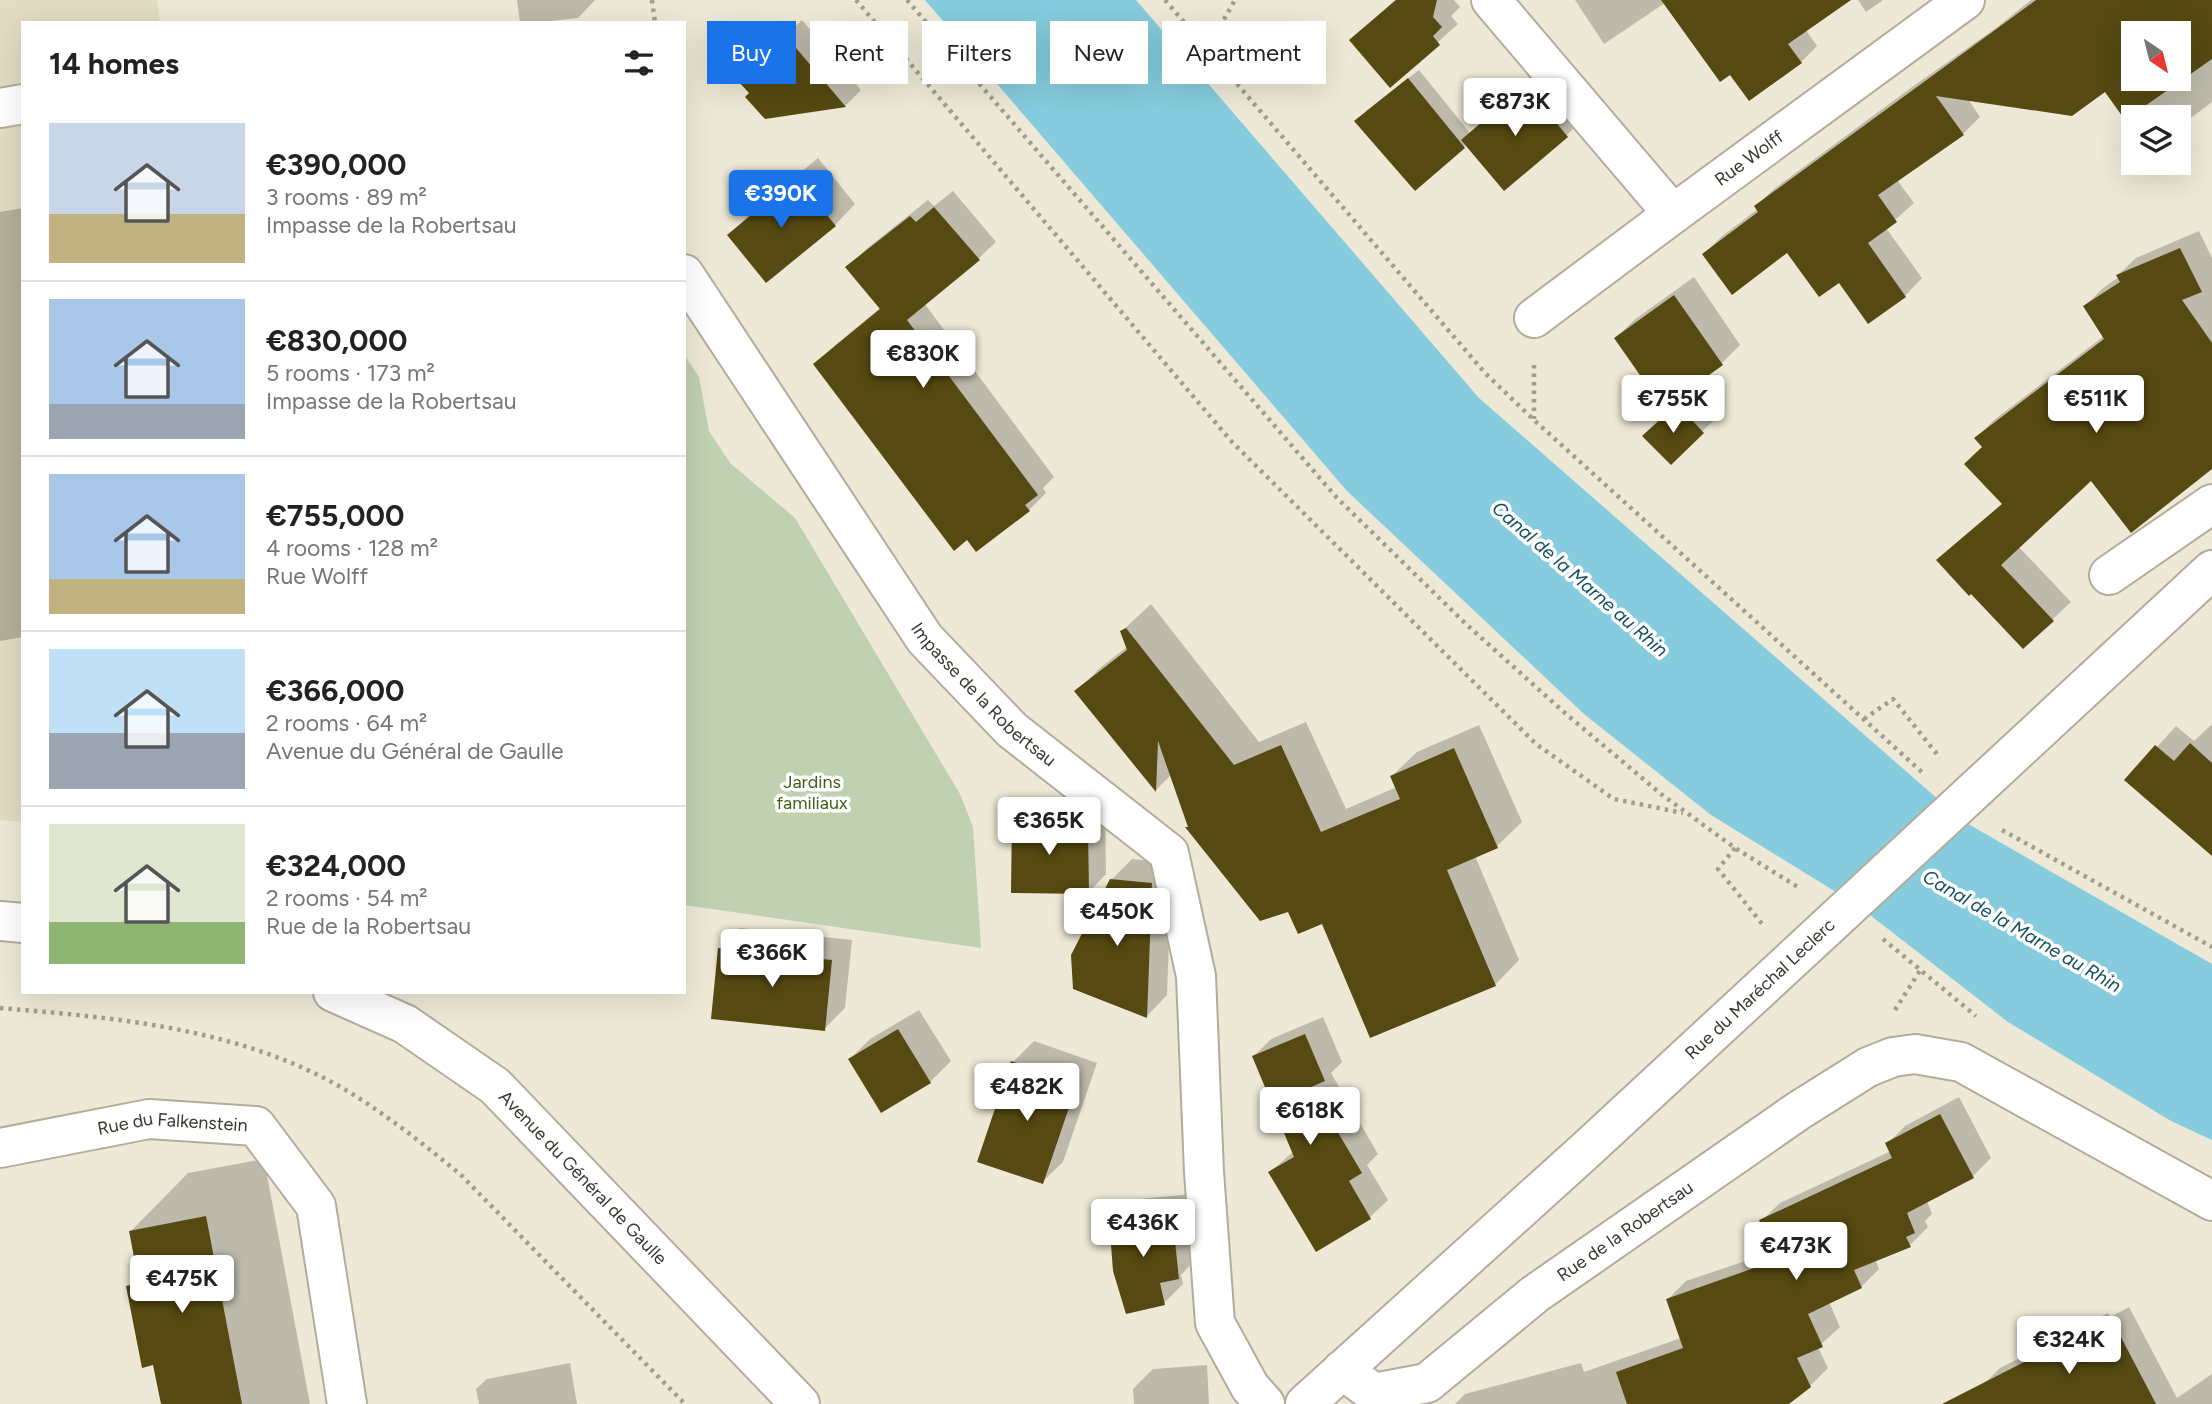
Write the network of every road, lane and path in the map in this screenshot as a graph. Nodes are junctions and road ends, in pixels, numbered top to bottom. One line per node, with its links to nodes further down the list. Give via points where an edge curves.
1 (652, 0): 8 (path)
2 (856, 0): 24 (path, via 1232,442 1536,744 1614,799)
3 (907, 0): 24 (path, via 1337,498 1467,625)
4 (1165, 0): 9 (path)
5 (1235, 0): 10 (path)
6 (1491, 0): 14 (street)
7 (1965, 0): 14 (street, Rue Wolff)
8 (655, 21)
9 (1183, 21)
10 (1223, 21)
11 (1237, 84): 17 (path, via 1485,373)
12 (21, 104): 13 (street)
13 (0, 108)
14 (1673, 214): 16 (street, Rue Wolff)
15 (686, 277): 44 (street, Impasse de la Robertsau, via 925,639 1012,730 1169,853 1196,976 1215,1323 1250,1387)
16 (1534, 318): 17 (path)
17 (1534, 420): 21 (path)
18 (2212, 504): 20 (street)
19 (2212, 570): 40 (street, Rue du Maréchal Leclerc, bridge)
20 (2109, 575)
21 (1864, 719): 22 (path, via 1893,699); 23 (path)
22 (1942, 760)
23 (1933, 781)
24 (1688, 814): 26 (path)
25 (1998, 828): 32 (path)
26 (1735, 848): 27 (path); 30 (path, via 1718,869)
27 (1805, 891)
28 (0, 921): 29 (street)
29 (21, 923)
30 (1765, 927)
31 (1874, 934): 33 (path)
32 (2212, 947)
33 (1921, 969): 36 (path); 37 (path)
34 (338, 994): 43 (street, Avenue du Général de Gaulle, via 405,1024 495,1086)
35 (0, 1008): 42 (path, via 106,1017 195,1032 300,1067 353,1094 461,1175)
36 (1982, 1020)
37 (1888, 1021)
38 (0, 1148): 41 (street, Rue du Falkenstein, via 149,1119 256,1126 316,1206)
39 (2212, 1201): 40 (street, Rue de la Robertsau, via 1961,1062 1915,1054 1893,1057 1868,1067 1798,1111 1535,1294 1427,1383 1374,1393)
40 (1342, 1370): 45 (street, Rue du Maréchal Leclerc)
41 (347, 1404)
42 (685, 1404)
43 (800, 1404)
44 (1265, 1404)
45 (1305, 1404)

